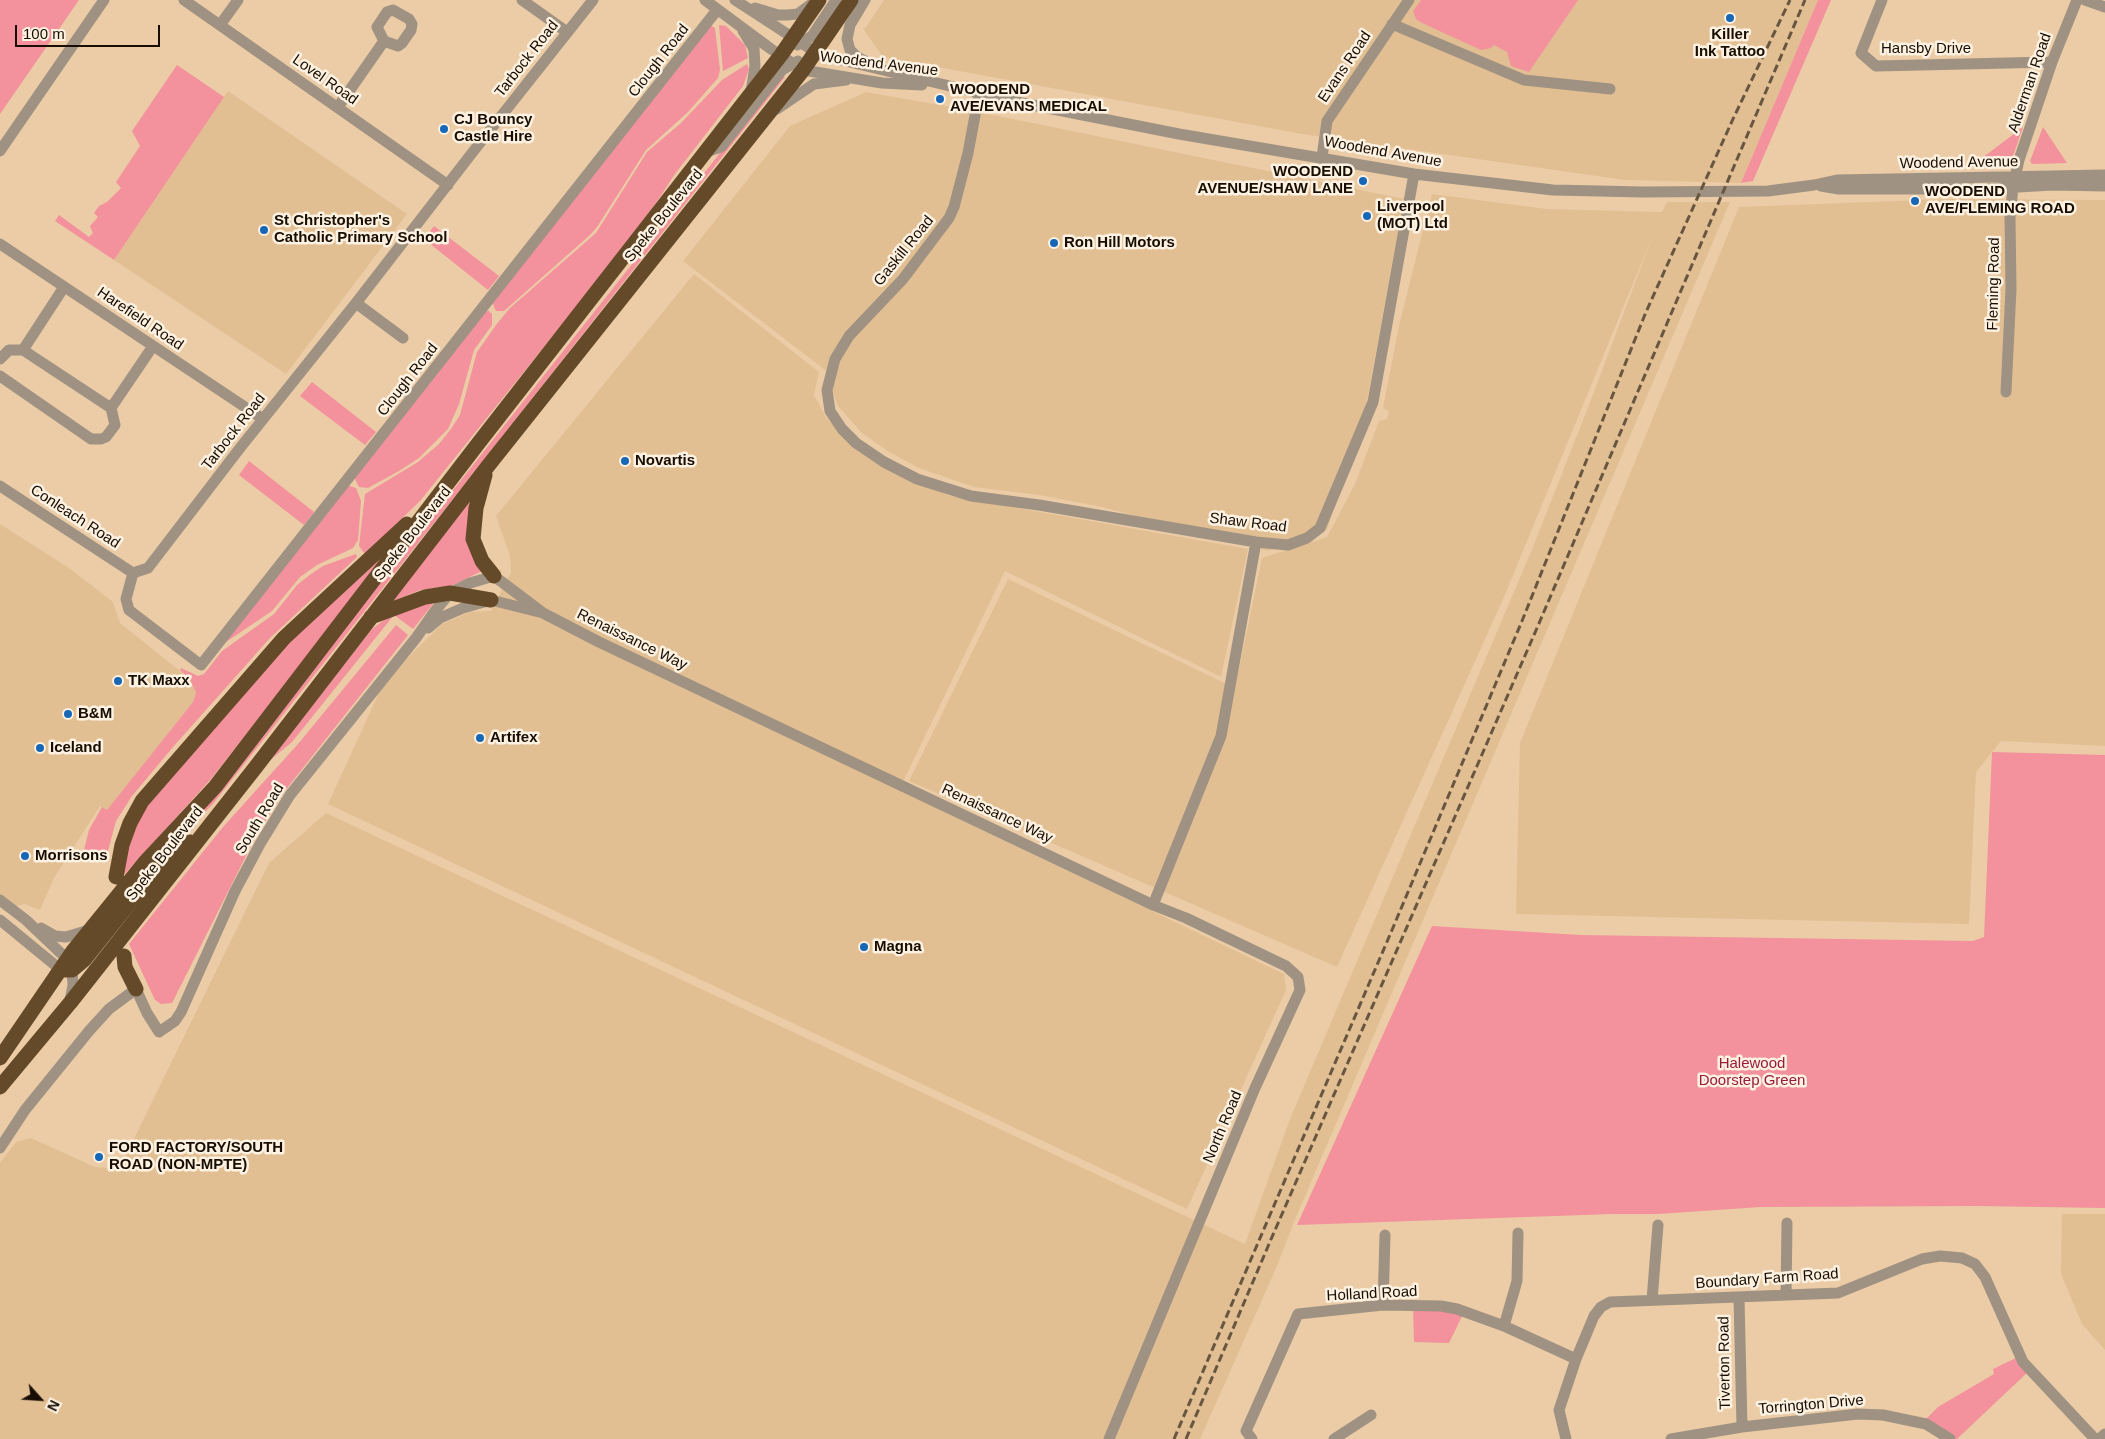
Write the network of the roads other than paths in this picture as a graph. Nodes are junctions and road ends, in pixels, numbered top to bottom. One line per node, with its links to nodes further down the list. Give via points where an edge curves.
1 (104, 0): 35 (street)
2 (184, 0): 19 (street, Lovel Road)
3 (238, 0): 19 (street)
4 (522, 0): 21 (street)
5 (593, 0): 21 (street, Tarbock Road)
6 (705, 0): 17 (street)
7 (818, 0): 15 (street, via 798,14 787,15); 22 (highway, Speke Boulevard)
8 (836, 0): 22 (street, via 812,36)
9 (851, 0): 24 (highway, Speke Boulevard)
10 (864, 0): 27 (street, via 847,39 850,50 857,57)
11 (1409, 0): 18 (street, Evans Road)
12 (1882, 0): 25 (street, Hansby Drive, via 1861,53 1876,66)
13 (2077, 0): 25 (street, Alderman Road)
14 (2085, 0): 16 (street)
15 (737, 1): 22 (street, Woodend Avenue)
16 (2105, 8)
17 (717, 10): 20 (street); 59 (street, Clough Road, via 201,665 129,610 126,598)
18 (1392, 24): 30 (street, via 1524,80); 37 (street, Evans Road, via 1327,120)
19 (220, 25): 33 (street, Lovel Road)
20 (739, 26): 26 (street); 32 (street, via 754,49 754,80)
21 (567, 32): 41 (street, Tarbock Road)
22 (797, 40): 24 (street, Woodend Avenue); 26 (highway, Speke Boulevard)
23 (384, 41): 33 (street)
24 (815, 52): 26 (highway, Speke Boulevard); 27 (street, Woodend Avenue)
25 (2052, 62): 40 (street, Alderman Road)
26 (793, 63): 28 (street, Woodend Avenue); 32 (highway, Speke Boulevard); 34 (highway, Speke Boulevard); 36 (street, via 782,70 721,147)
27 (877, 68): 29 (street, Woodend Avenue)
28 (882, 82): 29 (street, Woodend Avenue); 34 (street, via 840,80 814,84)
29 (952, 88): 31 (street, Woodend Avenue)
30 (1610, 89)
31 (978, 94): 37 (street, Woodend Avenue, via 1179,134); 53 (street, Gaskill Road, via 968,153 949,218 904,279 849,336 835,359 827,390)
32 (750, 96): 36 (highway, Speke Boulevard)
33 (338, 107): 41 (street, Lovel Road)
34 (764, 118): 55 (highway, Speke Boulevard)
35 (0, 151)
36 (706, 152): 57 (highway, Speke Boulevard)
37 (1322, 157): 38 (street, Woodend Avenue)
38 (1414, 174): 40 (street, Woodend Avenue, via 1553,190 1742,192 1837,180); 58 (street, Shaw Road, via 1373,402 1320,528 1288,545)
39 (2105, 175): 40 (street, Woodend Avenue)
40 (2014, 182): 42 (street, Woodend Avenue); 51 (street, Fleming Road, via 2010,218)
41 (448, 185): 45 (street, Tarbock Road)
42 (2105, 186)
43 (0, 244): 44 (street, Harefield Road)
44 (64, 287): 47 (street, Harefield Road); 48 (street)
45 (356, 303): 46 (street); 54 (street, Tarbock Road)
46 (402, 338)
47 (153, 346): 52 (street); 54 (street, Harefield Road)
48 (22, 350): 49 (street, via 9,350); 52 (street)
49 (0, 359)
50 (0, 376): 52 (street, via 91,439 101,439 112,432 115,416)
51 (2006, 392)
52 (111, 408)
53 (830, 411): 58 (street, Shaw Road, via 856,443 884,462 917,479 971,496)
54 (263, 419): 59 (street, Tarbock Road, via 148,568)
55 (488, 466): 60 (highway, via 476,508 473,539 482,561); 64 (highway, Speke Boulevard)
56 (0, 486): 59 (street, Conleach Road)
57 (435, 500): 67 (highway, via 284,638 142,801 122,845); 72 (highway, Speke Boulevard, via 214,787 146,861)
58 (1256, 542): 69 (street, via 1221,736)
59 (133, 573)
60 (494, 576): 61 (street, South Road); 63 (street, Renaissance Way)
61 (450, 593): 62 (highway); 64 (highway, via 425,597); 65 (street, South Road)
62 (491, 600): 63 (street, South Road); 65 (street, South Road, via 440,618)
63 (543, 612): 69 (street, Renaissance Way, via 599,642)
64 (371, 617): 66 (highway, Speke Boulevard)
65 (416, 638): 75 (street, South Road, via 290,795 235,891 181,1012 174,1021 159,1032)
66 (206, 831): 74 (highway, via 168,858 84,960); 76 (highway, Speke Boulevard)
67 (116, 877)
68 (0, 900): 70 (street)
69 (1153, 905): 94 (street, North Road, via 1286,966 1298,977 1300,990 1255,1088)
70 (26, 920): 72 (street, via 55,936 66,937); 74 (street)
71 (1, 922): 74 (street)
72 (92, 928): 74 (highway, Speke Boulevard)
73 (124, 956): 75 (highway, via 125,967)
74 (67, 966): 76 (street, via 73,985); 77 (highway, Speke Boulevard)
75 (136, 989): 79 (street, via 109,1009 89,1031 25,1110)
76 (70, 1003): 78 (highway, Speke Boulevard)
77 (0, 1058)
78 (0, 1087)
79 (0, 1148)
80 (1787, 1223): 84 (street)
81 (1658, 1225): 86 (street)
82 (1518, 1233): 88 (street, via 1517,1281)
83 (1385, 1235): 87 (street)
84 (1786, 1294): 85 (street, Boundary Farm Road); 99 (street, Boundary Farm Road, via 1838,1293 1922,1259 1940,1256 1962,1258 1975,1264 1985,1277 2023,1362)
85 (1739, 1298): 86 (street, Boundary Farm Road); 91 (street, Tiverton Road)
86 (1652, 1300): 89 (street, Boundary Farm Road, via 1610,1302 1601,1307)
87 (1383, 1305): 88 (street, Holland Road, via 1441,1306); 95 (street, Holland Road, via 1298,1314 1246,1431)
88 (1504, 1326): 89 (street, Holland Road)
89 (1576, 1359): 97 (street, Boundary Farm Road, via 1559,1410)
90 (1371, 1415): 96 (street)
91 (1742, 1427): 93 (street, Torrington Drive); 98 (street, Torrington Drive, via 1858,1414 1883,1415 1926,1424)
92 (2105, 1434): 100 (street)
93 (1678, 1438)
94 (1109, 1439)
95 (1252, 1439)
96 (1334, 1439)
97 (1566, 1439)
98 (1950, 1439)
99 (2095, 1439)
100 (2099, 1439)

